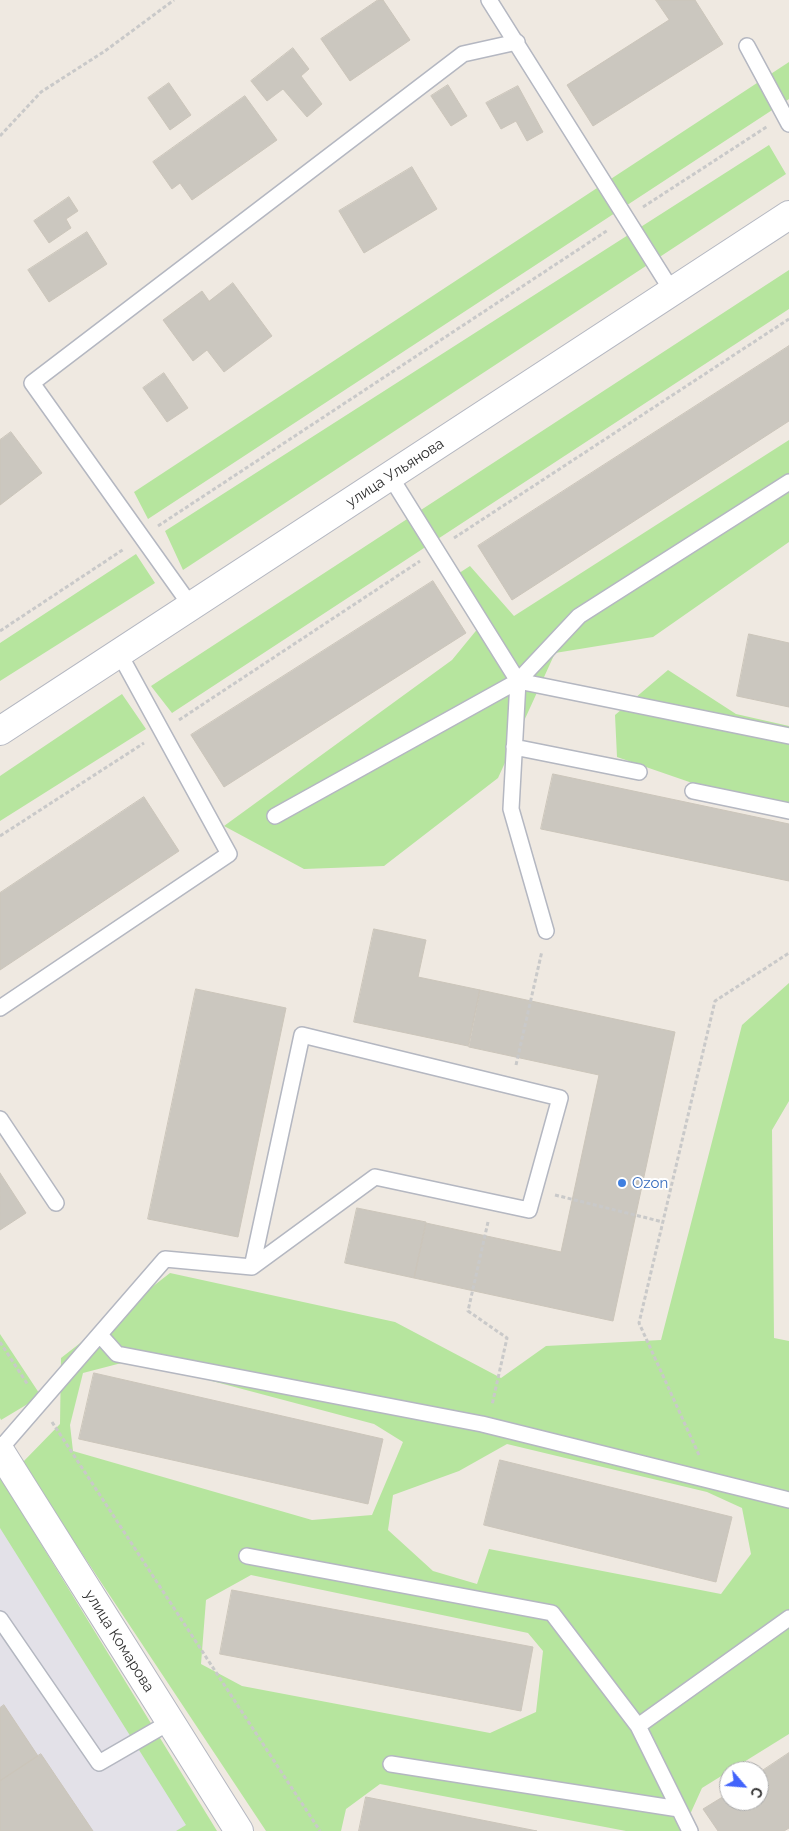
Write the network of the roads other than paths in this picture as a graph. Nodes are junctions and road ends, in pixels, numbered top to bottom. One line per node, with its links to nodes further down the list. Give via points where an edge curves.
1 (490, 0): 2 (lane)
2 (517, 42): 6 (lane); 9 (lane, via 463,54 32,383)
3 (747, 46): 4 (lane)
4 (787, 119)
5 (789, 214): 6 (main road, улица Ульянова)
6 (672, 291): 7 (main road, улица Ульянова)
7 (390, 476): 9 (main road, улица Ульянова); 11 (lane)
8 (789, 482): 11 (lane, via 579,616)
9 (190, 606): 10 (main road, улица Ульянова)
10 (119, 653): 12 (main road, улица Ульянова); 20 (lane, via 229,854)
11 (518, 681): 13 (lane); 14 (lane); 18 (lane)
12 (0, 731)
13 (789, 736)
14 (514, 747): 15 (lane); 19 (lane, via 511,809)
15 (639, 772)
16 (693, 791): 17 (lane)
17 (789, 811)
18 (276, 816)
19 (546, 931)
20 (0, 1008)
21 (0, 1119): 22 (lane)
22 (56, 1202)
23 (252, 1267): 23 (lane, via 302,1035 560,1098 530,1210 375,1177); 24 (lane, via 165,1259)
24 (100, 1335): 25 (lane); 26 (lane, via 117,1354 488,1426)
25 (0, 1450): 30 (main road, улица Комарова)
26 (789, 1500)
27 (247, 1556): 31 (lane, via 552,1613)
28 (789, 1618): 31 (lane)
29 (0, 1619): 30 (lane, via 99,1763)
30 (170, 1722): 34 (main road, улица Комарова)
31 (638, 1726): 33 (lane)
32 (391, 1764): 33 (lane)
33 (679, 1809): 35 (lane)
34 (239, 1831)
35 (690, 1831)

